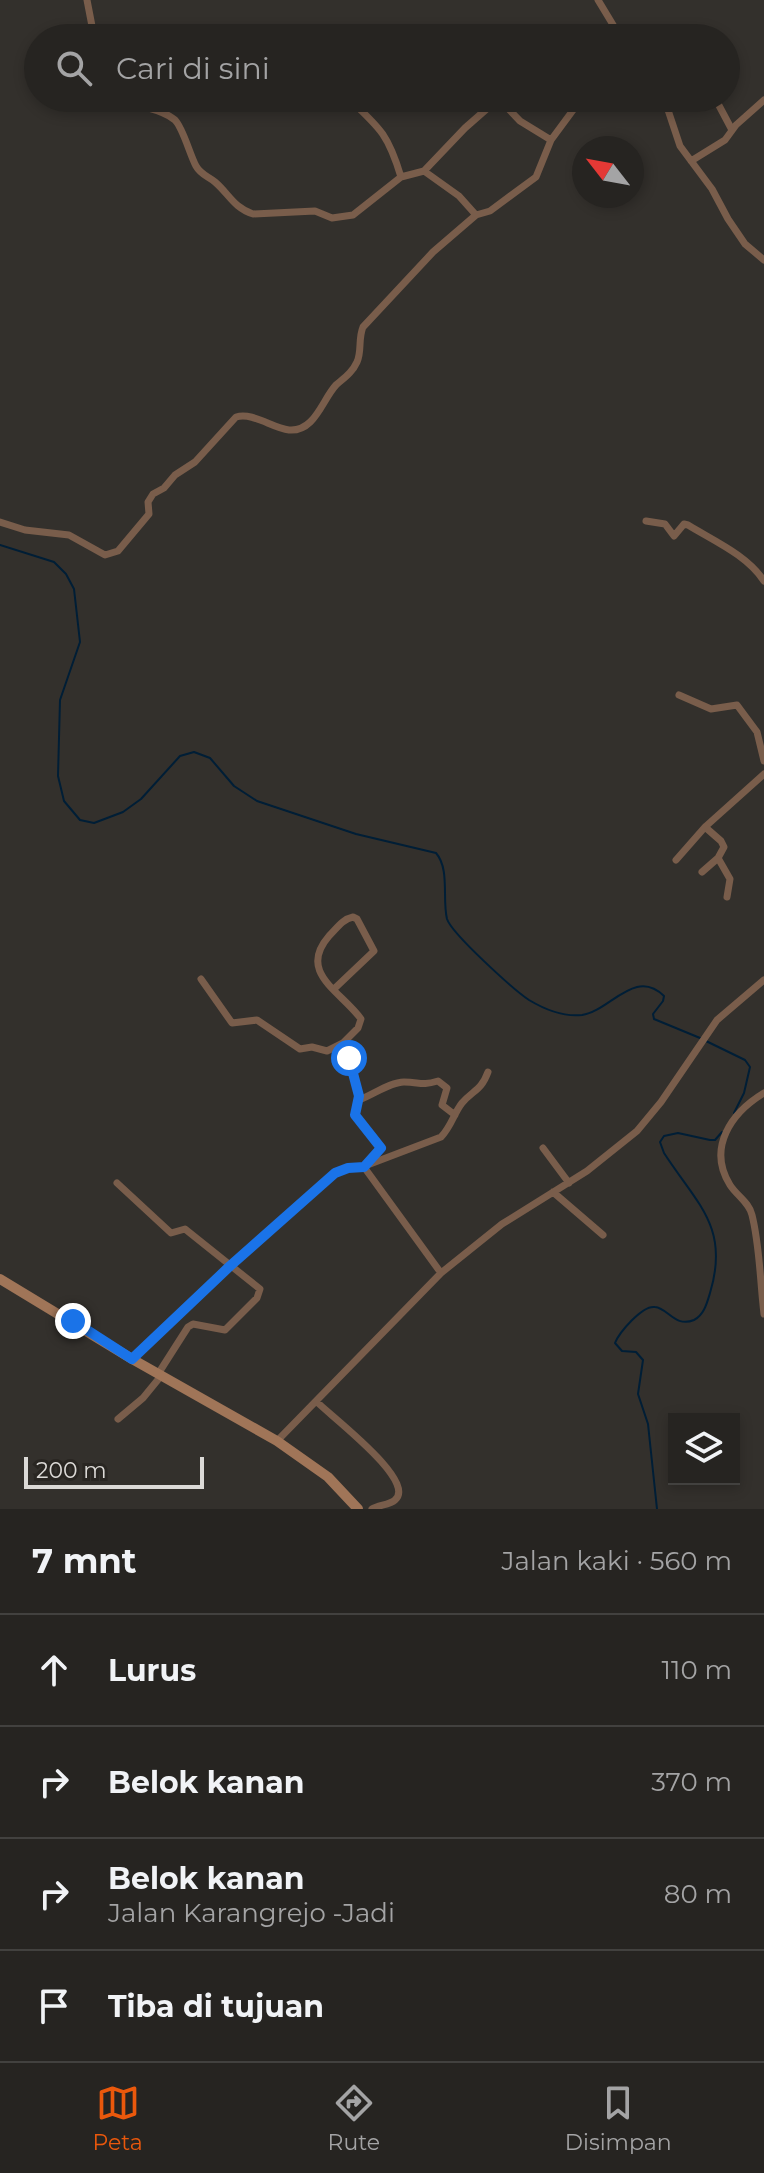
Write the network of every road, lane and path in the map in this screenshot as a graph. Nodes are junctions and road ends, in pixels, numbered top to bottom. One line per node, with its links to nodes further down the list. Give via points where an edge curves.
1 (87, 0): 3 (street)
2 (598, 0): 4 (street)
3 (92, 24)
4 (613, 24)
5 (764, 100): 13 (street)
6 (161, 112): 17 (street, via 178,122 199,171 237,207 253,214 353,215)
7 (363, 112): 17 (street, via 383,130)
8 (483, 112): 16 (street)
9 (511, 112): 14 (street)
10 (572, 112): 14 (street)
11 (669, 112): 15 (street)
12 (722, 112): 13 (street)
13 (732, 130): 15 (street)
14 (551, 140): 18 (street, via 536,177 490,211)
15 (691, 161): 19 (street, via 745,244)
16 (424, 171): 17 (street); 18 (street)
17 (401, 177)
18 (476, 215): 21 (street, via 367,321 359,335 356,364 315,418 290,430 236,417 195,462 153,494 149,514 118,551 105,555 69,535)
19 (764, 260)
20 (646, 521): 22 (street, via 665,524 674,536 688,525 743,559)
21 (0, 522)
22 (764, 581)
23 (679, 695): 24 (street, via 711,709 737,705 757,732)
24 (764, 761)
25 (764, 774): 26 (street)
26 (705, 827): 27 (street, via 724,845); 28 (street)
27 (718, 858): 29 (street); 30 (street, via 730,879)
28 (676, 860)
29 (702, 872)
30 (727, 897)
31 (201, 979): 34 (street, via 232,1023 257,1020 300,1049 327,1051)
32 (764, 980): 42 (street, via 727,1009 703,1037 637,1131)
33 (334, 989): 33 (street, via 321,975 318,955 350,916 357,919 374,951); 34 (street, via 361,1019)
34 (343, 1043): 37 (street)
35 (488, 1072): 38 (street)
36 (764, 1093): 48 (street, via 724,1135 718,1153 730,1185 750,1210)
37 (359, 1100): 38 (street, via 397,1083 421,1086 438,1081 447,1090 442,1105); 40 (street, via 356,1116 381,1148)
38 (455, 1115): 40 (street, via 441,1137)
39 (543, 1148): 42 (street)
40 (366, 1166): 45 (street, via 335,1173); 46 (street)
41 (117, 1183): 45 (street, via 171,1233 185,1229)
42 (569, 1183): 43 (street)
43 (553, 1192): 44 (street); 46 (street)
44 (603, 1235)
45 (230, 1266): 50 (street); 51 (street, via 258,1286 257,1298 225,1330 188,1327)
46 (441, 1273): 52 (street)
47 (0, 1279): 50 (street)
48 (763, 1300): 49 (street)
49 (764, 1314)
50 (132, 1359): 51 (street)
51 (159, 1375): 53 (street); 54 (street)
52 (316, 1401): 54 (street); 56 (street, via 380,1458 399,1491 394,1501)
53 (118, 1419)
54 (277, 1441): 55 (street, via 328,1477)
55 (358, 1509)
56 (372, 1509)

